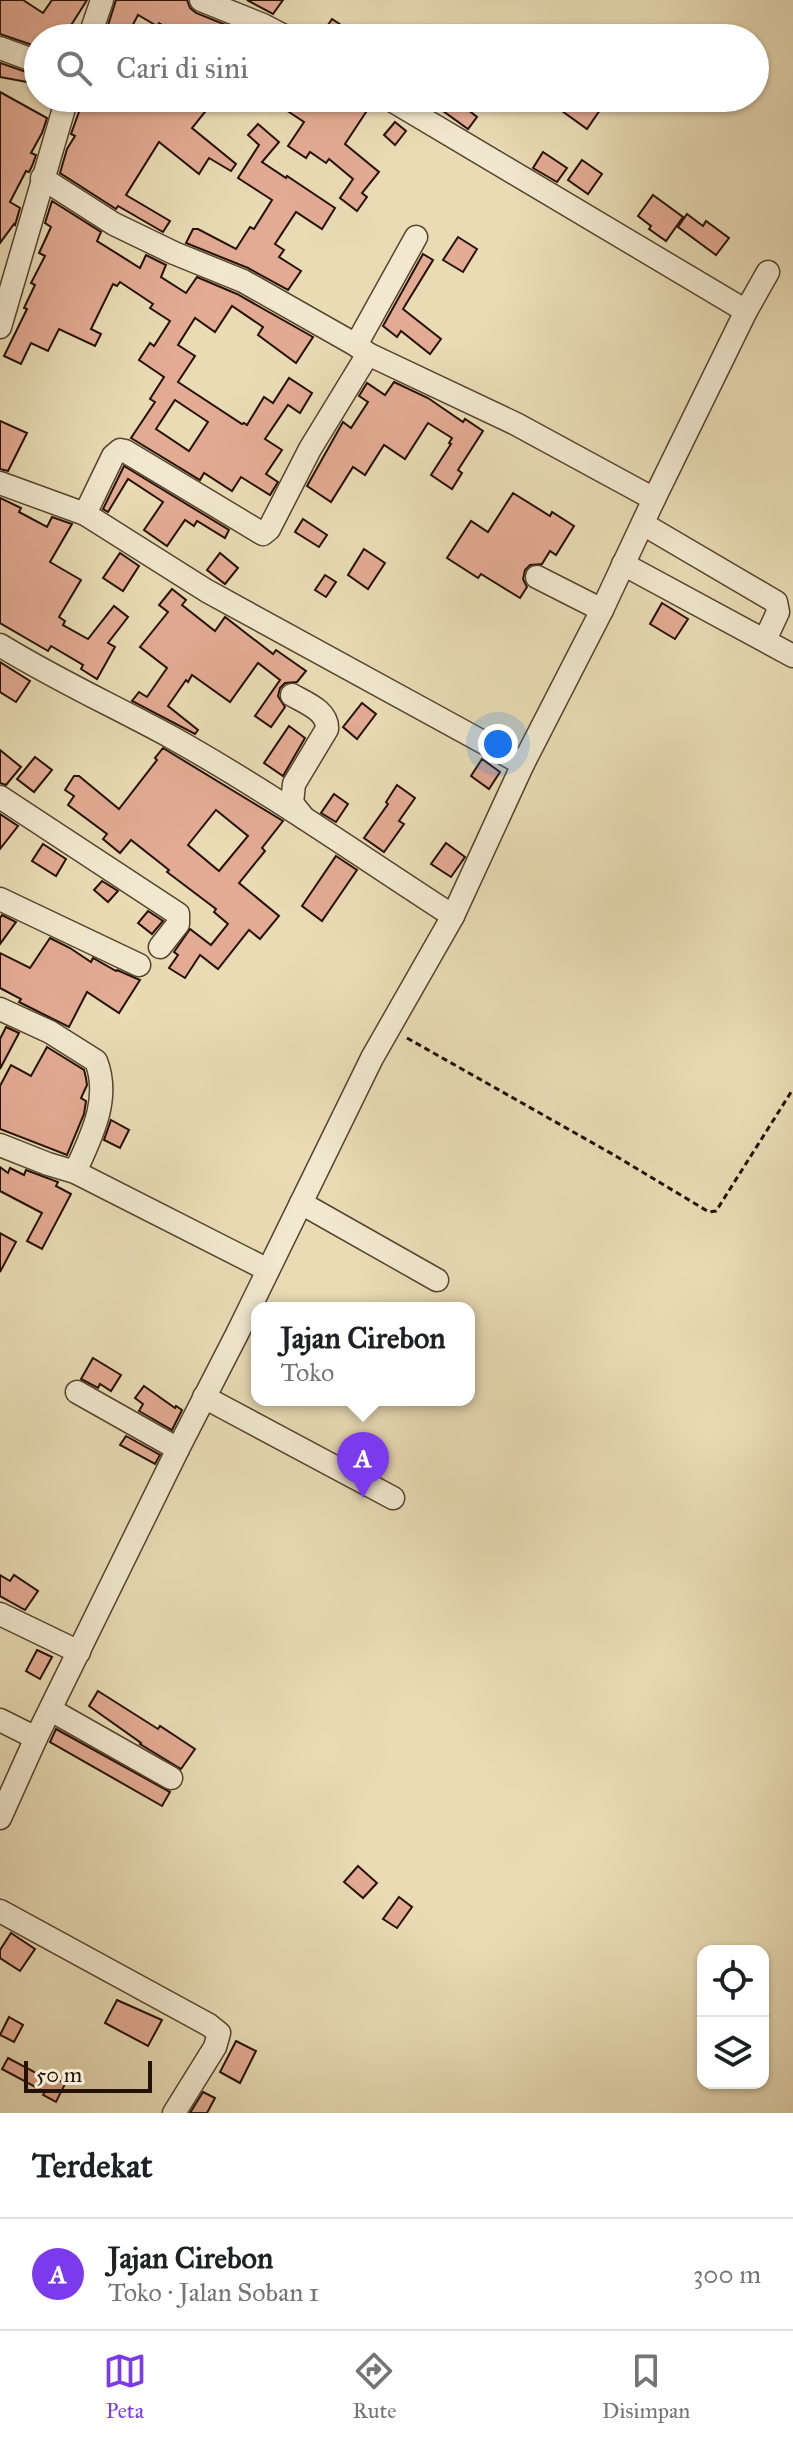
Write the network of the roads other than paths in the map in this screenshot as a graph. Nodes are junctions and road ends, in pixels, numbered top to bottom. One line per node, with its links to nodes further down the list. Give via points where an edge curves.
1 (102, 0): 3 (street)
2 (201, 0): 4 (street)
3 (94, 24)
4 (261, 24)
5 (0, 48): 6 (street)
6 (24, 57)
7 (63, 112): 9 (street)
8 (412, 112): 13 (street)
9 (42, 178): 11 (street); 15 (street, via 114,224 243,281)
10 (416, 237): 15 (street)
11 (8, 265): 14 (street)
12 (768, 272): 13 (street)
13 (746, 311): 17 (street)
14 (0, 327)
15 (362, 350): 17 (street, via 516,424); 18 (street, via 267,533 260,534 120,450)
16 (0, 483): 18 (street)
17 (654, 499): 19 (street)
18 (85, 514): 27 (street, via 207,591)
19 (643, 524): 20 (street); 23 (street, via 776,602 778,612)
20 (623, 564): 22 (street); 23 (street)
21 (537, 577): 22 (street)
22 (602, 610): 27 (street)
23 (765, 640): 25 (street)
24 (0, 645): 29 (street, via 172,738)
25 (793, 656)
26 (292, 695): 29 (street, via 328,722 292,793 295,809)
27 (523, 764): 31 (street)
28 (0, 797): 32 (street, via 178,914 178,924)
29 (308, 822): 31 (street)
30 (0, 899): 33 (street)
31 (453, 916): 37 (street, via 372,1058)
32 (160, 947)
33 (139, 965)
34 (0, 1009): 36 (street, via 71,1043 98,1065 102,1097)
35 (0, 1145): 36 (street)
36 (75, 1172): 38 (street)
37 (301, 1203): 38 (street); 39 (street)
38 (268, 1270): 40 (street)
39 (437, 1280)
40 (252, 1302)
41 (251, 1304): 43 (street)
42 (77, 1392): 44 (street)
43 (204, 1397): 44 (street); 45 (street)
44 (178, 1449): 47 (street)
45 (393, 1498)
46 (0, 1614): 47 (street)
47 (79, 1652): 48 (street)
48 (51, 1710): 50 (street); 51 (street)
49 (0, 1720): 50 (street)
50 (36, 1738): 52 (street)
51 (171, 1778)
52 (0, 1818)
53 (0, 1911): 54 (street, via 219,2033)
54 (174, 2113)

